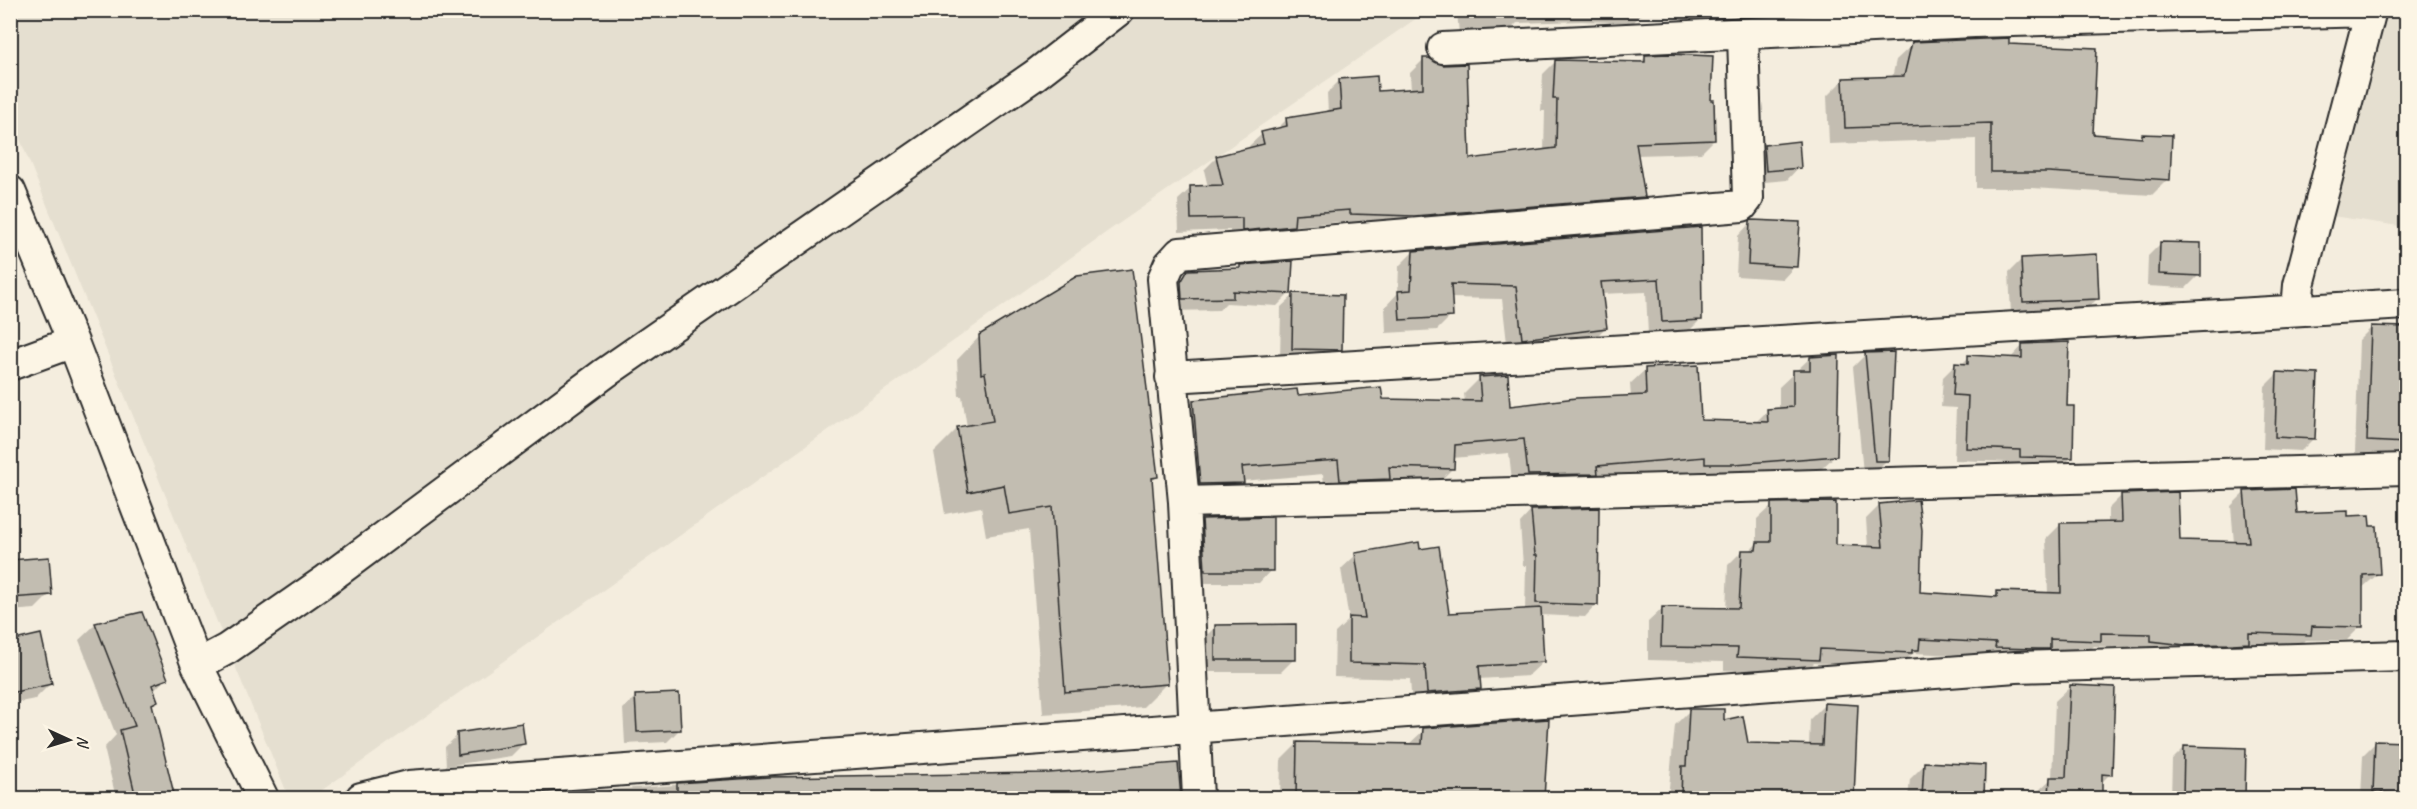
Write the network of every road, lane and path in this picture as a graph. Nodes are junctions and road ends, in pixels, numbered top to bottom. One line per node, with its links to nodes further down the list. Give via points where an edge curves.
1 (1119, 10): 15 (street, via 1025,82 605,373 326,580)
2 (2371, 11): 3 (street); 8 (street, via 2299,285)
3 (1976, 16): 4 (street)
4 (1743, 35): 5 (street); 11 (street, via 1748,198 1742,206 1180,253 1163,279)
5 (1443, 48)
6 (10, 191): 9 (street)
7 (2406, 304): 8 (street)
8 (2297, 310): 11 (street)
9 (73, 342): 10 (street); 15 (street)
10 (10, 365)
11 (1171, 377): 13 (street)
12 (2406, 469): 13 (street)
13 (1184, 502): 16 (street)
14 (2406, 656): 16 (street, via 2016,668)
15 (197, 665): 17 (street)
16 (1194, 730): 18 (street, via 410,786); 19 (street)
17 (263, 798)
18 (361, 798)
19 (1198, 798)

